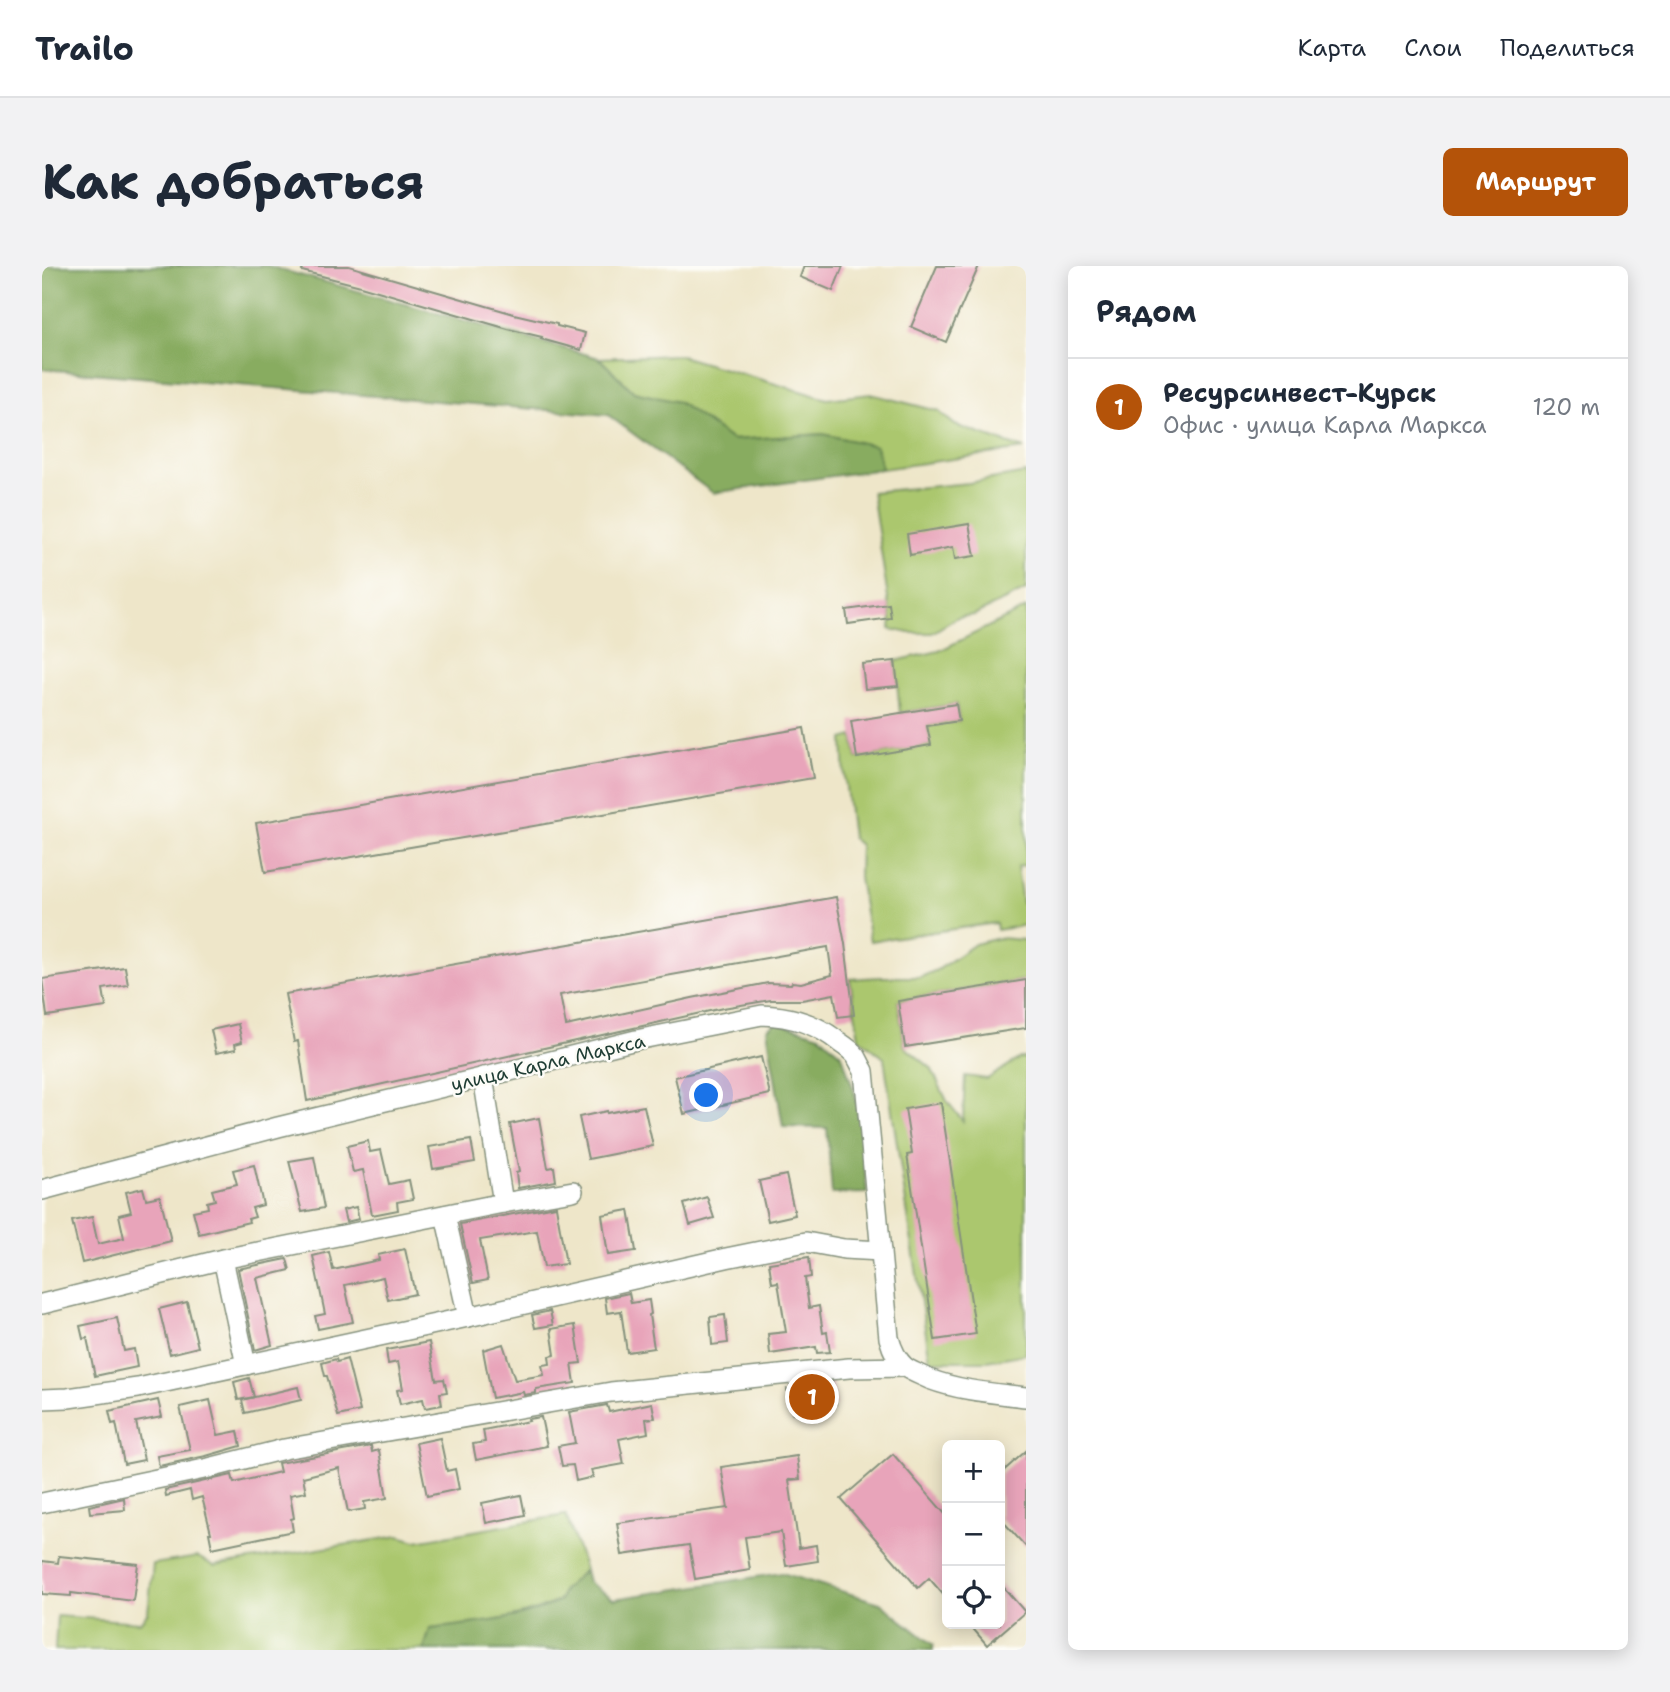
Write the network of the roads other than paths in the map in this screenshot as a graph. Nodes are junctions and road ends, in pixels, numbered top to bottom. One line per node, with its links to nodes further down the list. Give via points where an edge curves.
1 (483, 1077): 2 (street, улица Карла Маркса); 4 (street); 6 (street, улица Карла Маркса, via 762,1015 797,1018 835,1038 855,1054 864,1071)
2 (42, 1190)
3 (573, 1191): 4 (street)
4 (503, 1203): 5 (street)
5 (445, 1215): 7 (street); 9 (street)
6 (881, 1251): 9 (street, via 806,1242); 11 (street, улица Карла Маркса, via 889,1338)
7 (223, 1259): 8 (street); 10 (street)
8 (42, 1304)
9 (468, 1317): 10 (street)
10 (246, 1365): 13 (street, via 138,1388)
11 (905, 1367): 12 (street, via 949,1386); 14 (street, via 611,1392 284,1449)
12 (1026, 1397)
13 (42, 1399)
14 (42, 1503)

